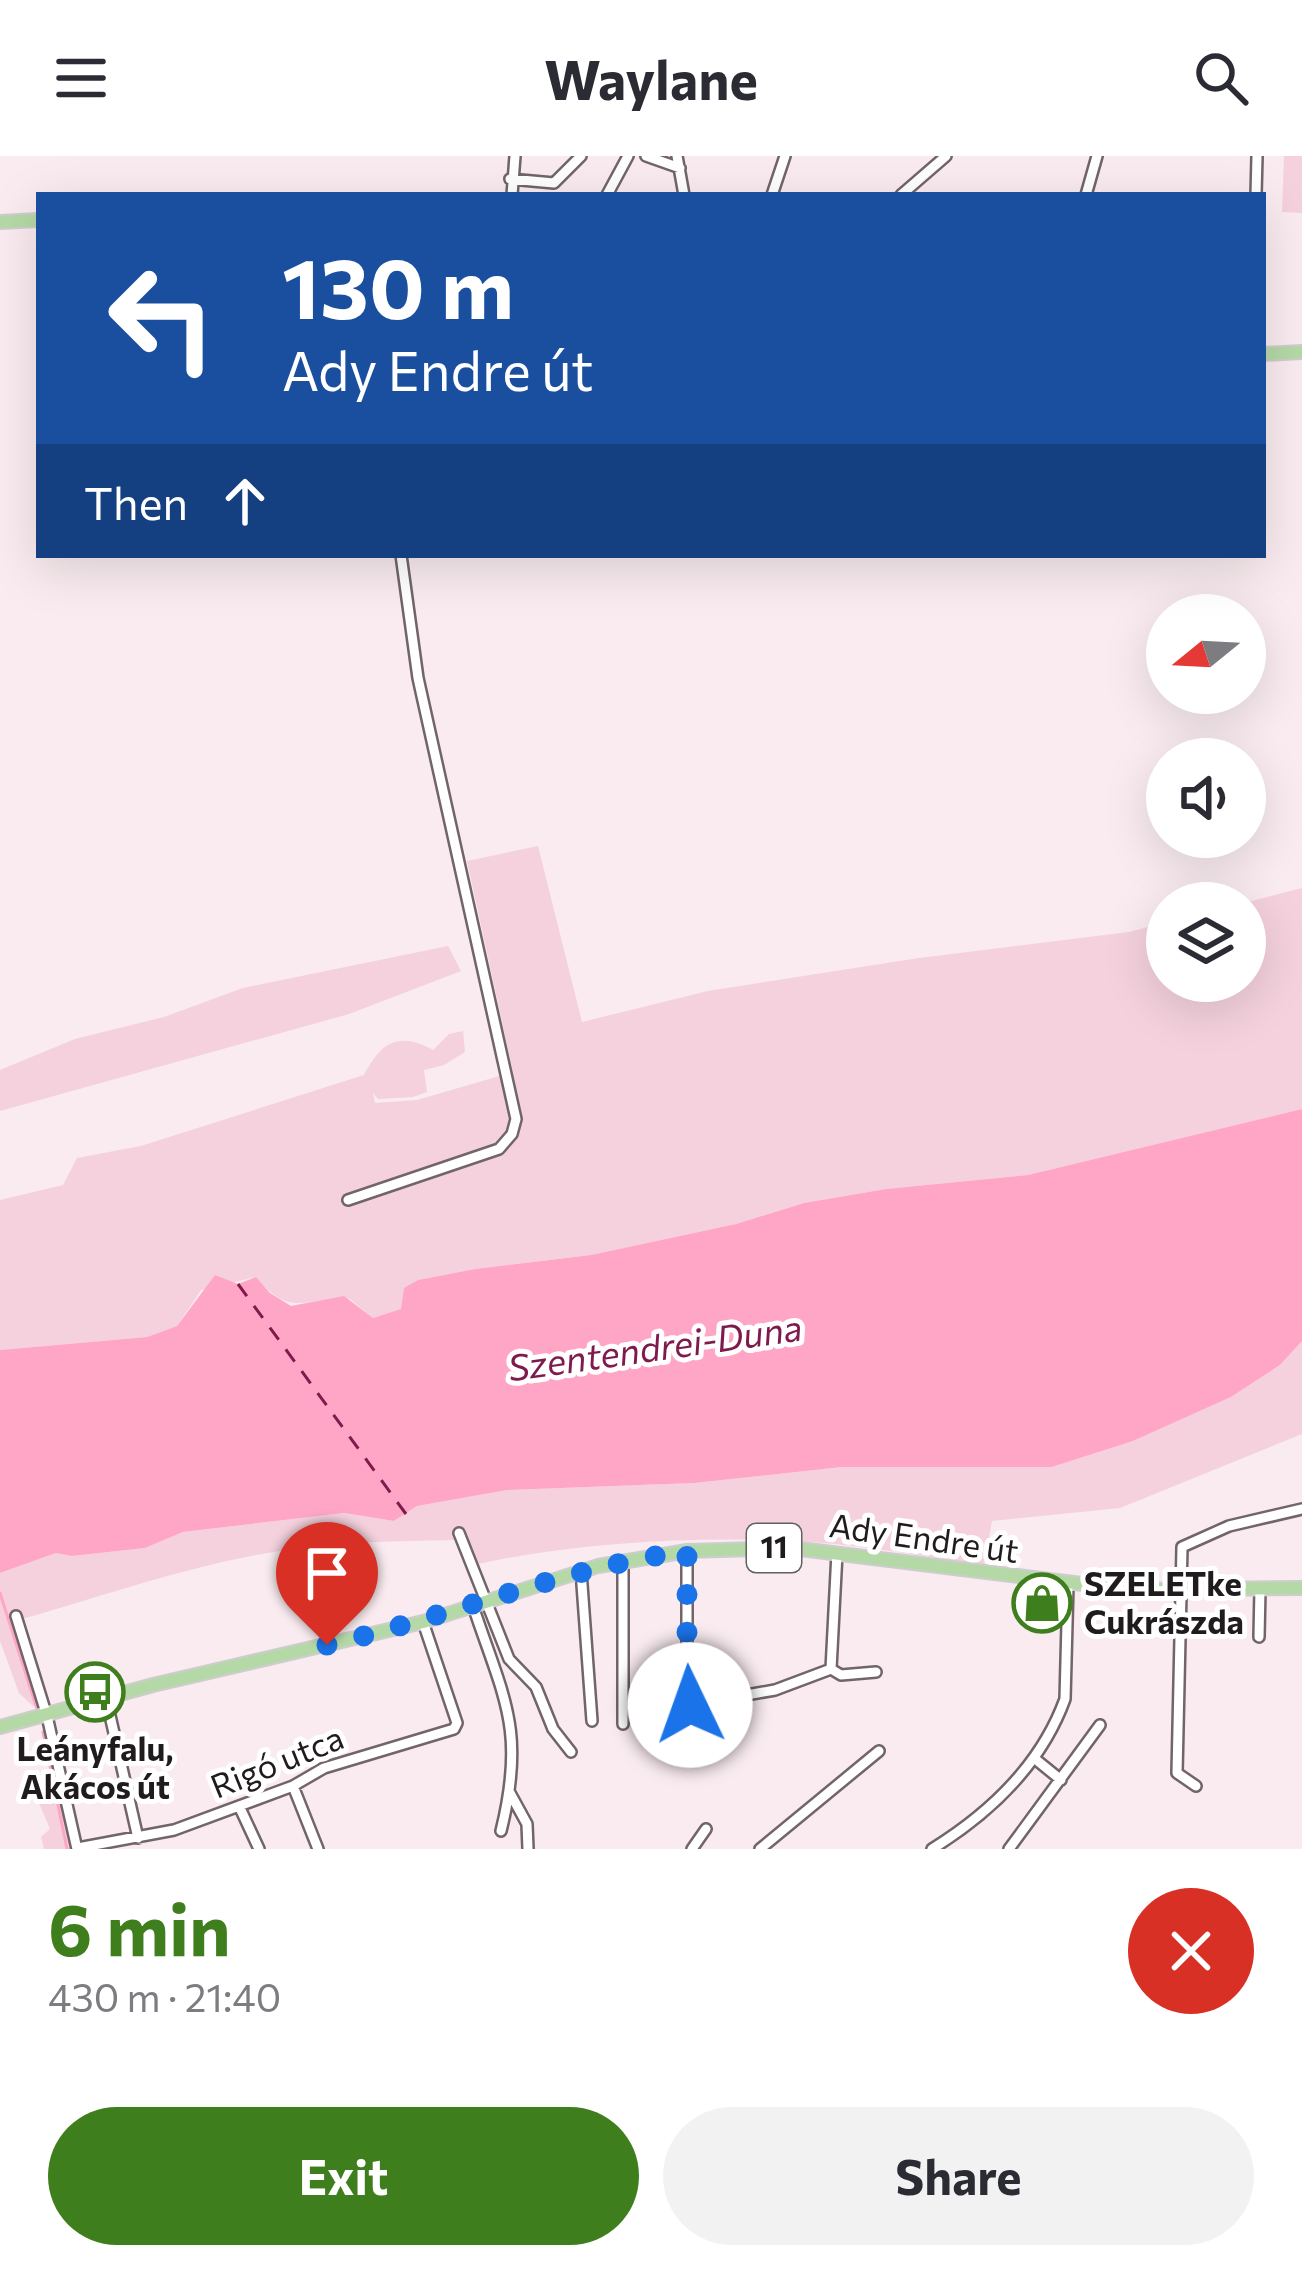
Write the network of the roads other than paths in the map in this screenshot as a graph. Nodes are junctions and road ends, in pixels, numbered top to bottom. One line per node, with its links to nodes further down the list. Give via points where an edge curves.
1 (515, 156): 11 (street)
2 (580, 156): 11 (street, via 554,184)
3 (628, 156): 13 (street)
4 (646, 156): 10 (street)
5 (677, 156): 10 (street)
6 (784, 156): 15 (street)
7 (946, 156): 16 (street)
8 (1097, 156): 17 (street)
9 (1257, 156): 18 (street)
10 (680, 168): 14 (street)
11 (510, 179): 12 (street)
12 (512, 192)
13 (610, 192)
14 (684, 192)
15 (773, 192)
16 (906, 192)
17 (1087, 192)
18 (1256, 192)
19 (36, 220): 20 (main road)
20 (0, 222)
21 (1302, 352): 22 (main road)
22 (1266, 354)
23 (400, 558): 24 (street, via 417,670 516,1119 499,1149)
24 (348, 1200)
25 (1302, 1509): 34 (street, via 1188,1543 1181,1551)
26 (459, 1533): 35 (street)
27 (687, 1551): 28 (main road, Ady Endre út / 11); 29 (main road, Ady Endre út / 11); 39 (street, via 690,1705 775,1690)
28 (837, 1553): 31 (main road, Ady Endre út / 11); 39 (street)
29 (623, 1560): 30 (main road, Ady Endre út / 11); 44 (street)
30 (581, 1571): 35 (main road, Ady Endre út / 11); 43 (street)
31 (1068, 1586): 34 (main road, Ady Endre út / 11); 49 (street, via 1065,1699)
32 (1302, 1588): 33 (main road, Ady Endre út / 11)
33 (1260, 1589): 34 (main road, Ady Endre út / 11); 38 (street)
34 (1183, 1591): 52 (street, via 1177,1773)
35 (479, 1604): 37 (main road, 11); 48 (street); 53 (street, via 509,1708)
36 (16, 1616): 42 (street)
37 (423, 1622): 41 (main road, 11); 51 (street, Rigó utca, via 457,1726 324,1768)
38 (1259, 1637)
39 (831, 1669): 40 (street, via 841,1676)
40 (876, 1672)
41 (106, 1698): 42 (main road, 11); 57 (street)
42 (47, 1716): 46 (main road, 11); 58 (street)
43 (592, 1721)
44 (623, 1724)
45 (1100, 1725): 50 (street)
46 (0, 1727)
47 (879, 1750): 63 (street)
48 (571, 1752)
49 (1034, 1758): 50 (street); 64 (street, via 977,1821)
50 (1061, 1780): 65 (street)
51 (293, 1786): 54 (street, Rigó utca); 60 (street)
52 (1196, 1786)
53 (510, 1793): 56 (street); 61 (street, via 527,1824)
54 (240, 1808): 57 (street, Rigó utca); 59 (street)
55 (706, 1829): 62 (street)
56 (501, 1831)
57 (134, 1842): 58 (street, Rigó utca)
58 (77, 1848)
59 (260, 1849)
60 (318, 1849)
61 (528, 1849)
62 (692, 1849)
63 (760, 1849)
64 (932, 1849)
65 (1009, 1849)

